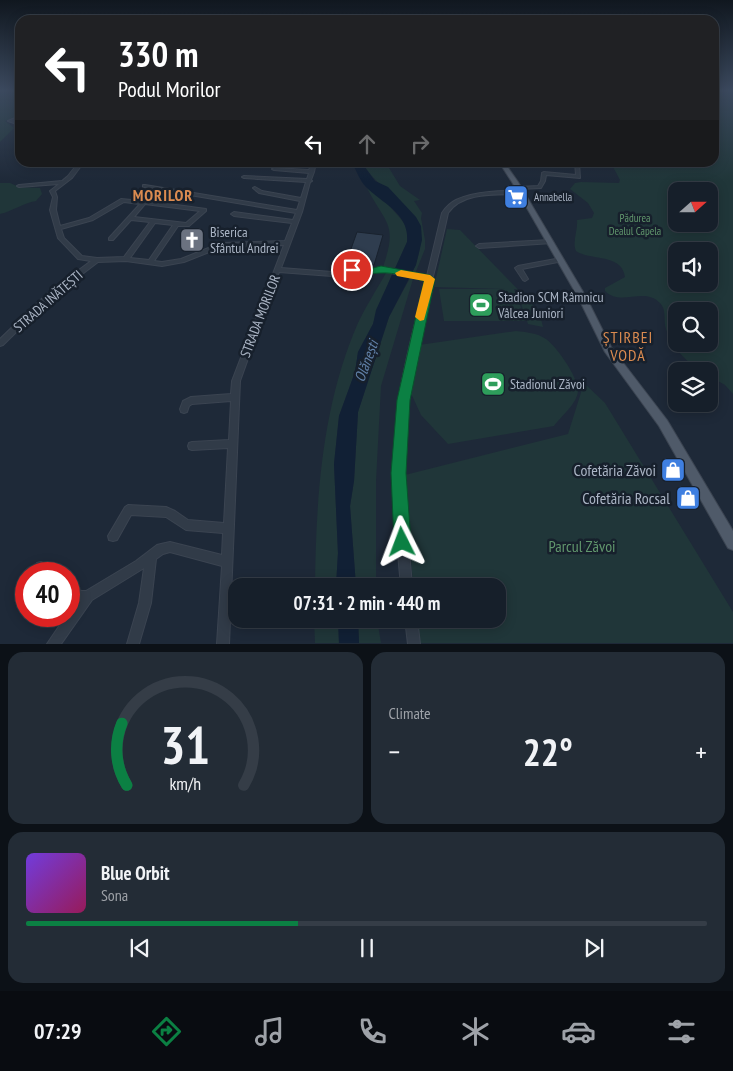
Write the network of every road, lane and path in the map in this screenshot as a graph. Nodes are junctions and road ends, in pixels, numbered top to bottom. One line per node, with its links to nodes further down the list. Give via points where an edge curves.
1 (78, 167): 9 (street)
2 (313, 167): 6 (street, STRADA MORILOR)
3 (504, 167): 13 (main road)
4 (577, 167): 13 (street, via 578,177 544,174 539,186)
5 (274, 169): 6 (street)
6 (312, 172): 8 (street, STRADA MORILOR)
7 (244, 177): 8 (street)
8 (310, 181): 14 (street, STRADA MORILOR)
9 (65, 182): 10 (street); 22 (street, via 52,191 55,197 53,210)
10 (18, 186)
11 (146, 186): 16 (street)
12 (255, 188): 14 (street)
13 (520, 190): 24 (main road); 32 (street, via 468,197 451,204 445,213)
14 (303, 200): 16 (street, STRADA MORILOR)
15 (145, 201): 18 (street); 21 (street, via 204,210 189,224); 22 (street, via 118,201 91,219)
16 (299, 212): 20 (street, STRADA MORILOR)
17 (234, 214): 20 (street)
18 (129, 218): 19 (street); 23 (street)
19 (154, 221): 21 (street); 27 (street)
20 (295, 222): 25 (street, STRADA MORILOR)
21 (176, 225): 30 (street)
22 (59, 228): 28 (street, via 62,238 76,255)
23 (111, 239)
24 (550, 242): 26 (street); 29 (main road)
25 (287, 244): 30 (street, via 221,245 182,261); 31 (street, STRADA MORILOR)
26 (479, 246)
27 (126, 259): 28 (street); 30 (street)
28 (97, 260): 34 (street, STRADA INĂTEȘTI, via 50,295)
29 (561, 260): 33 (street, via 518,268); 41 (main road, via 608,349 663,423)
30 (150, 263)
31 (277, 270): 32 (street, via 332,274 381,269); 35 (street, STRADA MORILOR, via 238,373)
32 (426, 278): 44 (street, via 403,400 400,445 399,478)
33 (525, 279)
34 (0, 343)
35 (235, 397): 36 (street, via 191,401); 37 (street, STRADA MORILOR)
36 (184, 409)
37 (233, 444): 38 (street); 39 (street, STRADA MORILOR)
38 (192, 446)
39 (229, 528): 40 (street, via 186,525 166,512 128,510); 43 (street, STRADA MORILOR)
40 (113, 536)
41 (733, 543)
42 (151, 558): 43 (street, via 161,549 174,547); 46 (street); 49 (street)
43 (227, 562): 50 (street, STRADA MORILOR)
44 (406, 578)
45 (80, 596): 46 (street)
46 (88, 596): 48 (street)
47 (412, 628): 51 (street)
48 (53, 644)
49 (133, 644)
50 (223, 644)
51 (414, 644)

